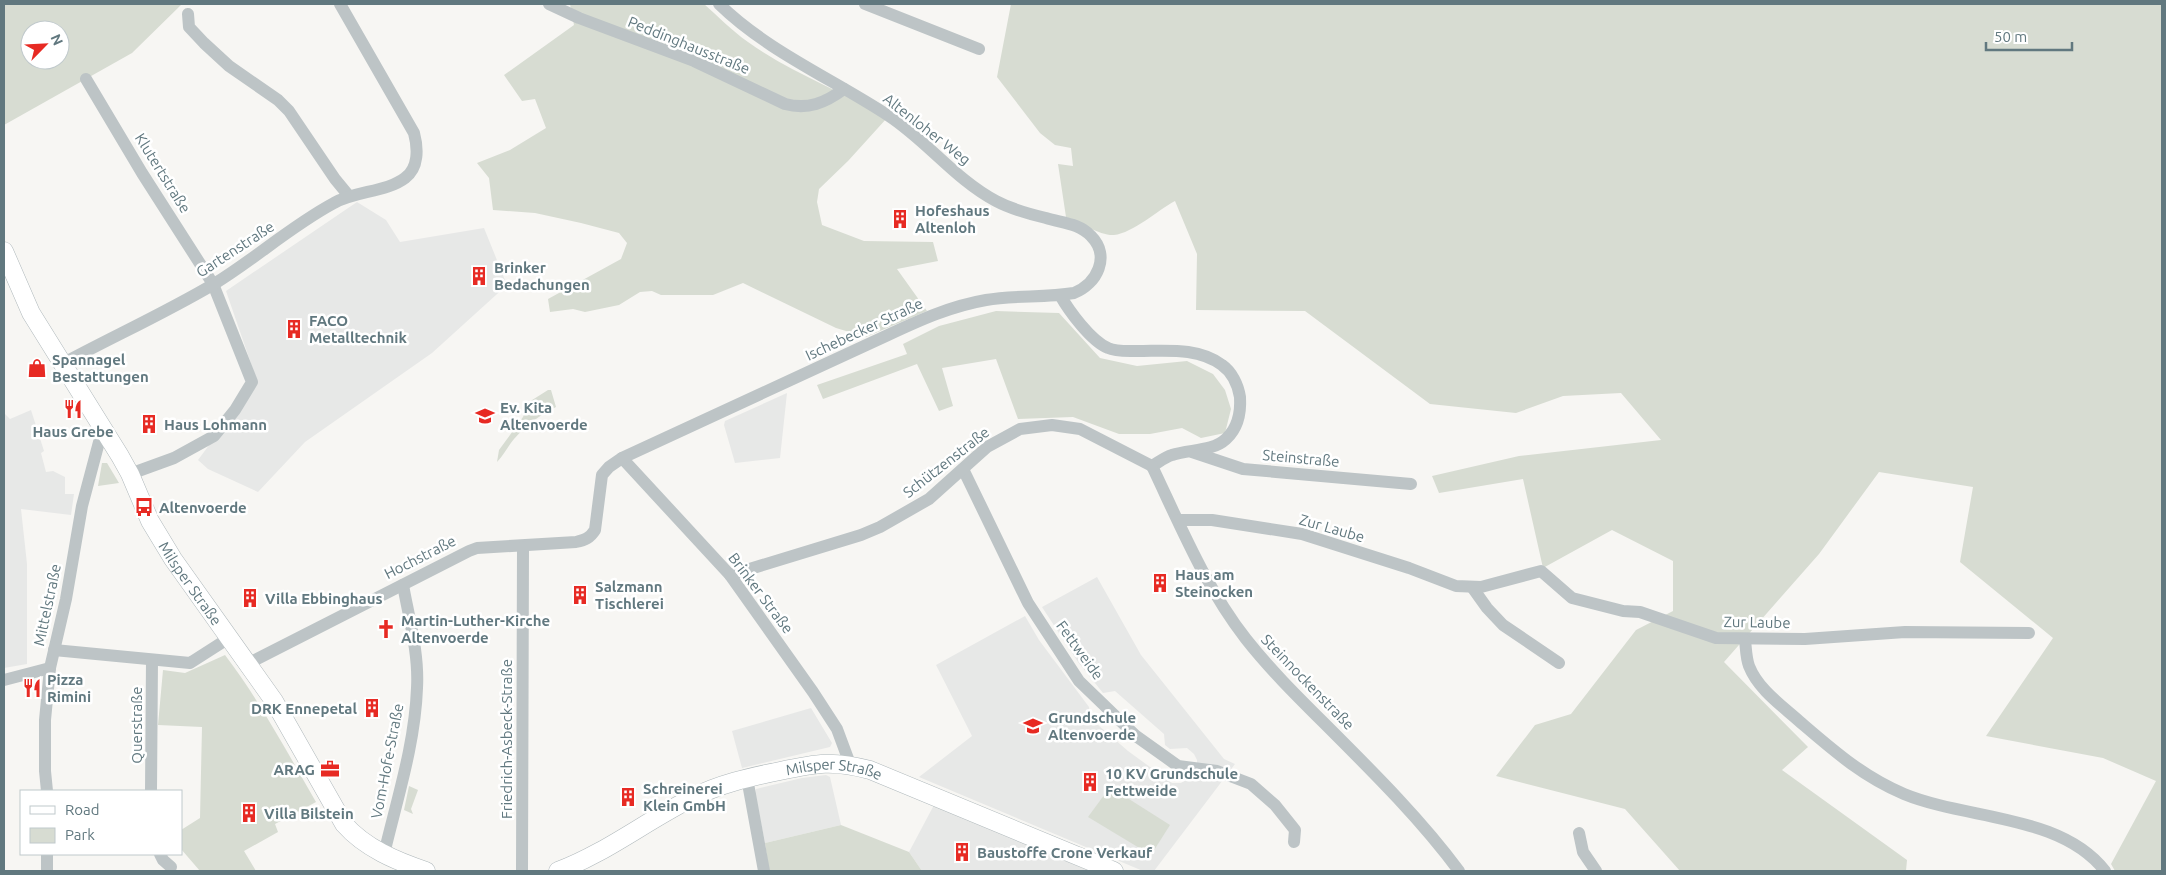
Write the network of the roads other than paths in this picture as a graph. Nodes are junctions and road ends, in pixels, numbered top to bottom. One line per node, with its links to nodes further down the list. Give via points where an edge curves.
1 (340, 4): 9 (street, Gartenstraße, via 418,145 413,170 406,178)
2 (549, 4): 8 (street, Peddinghausstraße, via 694,60 798,108 814,106)
3 (718, 4): 8 (street, Altenloher Weg, via 754,33)
4 (865, 4): 6 (street)
5 (188, 14): 9 (street, via 189,27 204,43 289,111)
6 (979, 49)
7 (86, 78): 12 (street, Klutertstraße, via 142,173)
8 (844, 90): 10 (street, Altenloher Weg, via 890,117 983,194 1011,208 1074,225 1092,236)
9 (349, 196): 12 (street, Gartenstraße, via 325,208)
10 (1098, 245): 13 (street, Ischebecker Straße, via 1099,272 1090,284 1074,293)
11 (4, 251): 14 (street, Milsper Straße, via 31,313)
12 (214, 284): 14 (street, Gartenstraße); 20 (street, Klutertstraße, via 252,382 214,436 174,458)
13 (1060, 295): 16 (street, via 1093,337 1108,349 1198,353 1214,358 1227,368 1239,392 1235,429 1214,447); 17 (street, Ischebecker Straße, via 988,300 949,309)
14 (62, 364): 15 (street, Milsper Straße)
15 (103, 427): 20 (street, Milsper Straße); 30 (street, Mittelstraße, via 82,506)
16 (1190, 451): 18 (street, via 1172,455); 21 (street, Steinstraße, via 1243,469)
17 (622, 458): 23 (street, Hochstraße, via 602,475 595,530 591,536 576,542); 24 (street, Brinker Straße)
18 (1152, 466): 19 (street, Schützenstraße, via 1080,429 1052,426 1020,429 987,447); 22 (street, Steinnockenstraße)
19 (963, 469): 24 (street, Schützenstraße, via 929,499 880,527); 41 (street, Fettweide, via 1028,603 1079,681 1136,736 1178,766 1217,771 1251,784 1275,805 1295,830)
20 (130, 474): 28 (street, Milsper Straße, via 150,521)
21 (1412, 484)
22 (1178, 520): 26 (street, Zur Laube, via 1212,520 1302,534 1456,586); 52 (street, Steinnockenstraße, via 1216,595 1268,667 1371,771)
23 (523, 547): 25 (street, Hochstraße, via 468,550); 48 (street, Friedrich-Asbeck-Straße)
24 (730, 575): 36 (street, Brinker Straße, via 813,692 837,730)
25 (403, 585): 32 (street, Hochstraße); 42 (street, Vom-Hofe-Straße, via 418,686 408,752)
26 (1472, 587): 29 (street, Zur Laube, via 1502,583 1541,571 1572,598 1640,612 1716,638); 33 (street, via 1503,625)
27 (2029, 633): 29 (street, Zur Laube, via 1905,632)
28 (229, 638): 31 (street, via 190,663); 32 (street, Milsper Straße)
29 (1745, 640): 54 (street, via 1748,665 1765,691 1855,768 1906,794 2058,835 2096,859)
30 (54, 650): 31 (street); 34 (street, Mittelstraße)
31 (152, 660): 39 (street, Querstraße)
32 (248, 664): 42 (street, Milsper Straße, via 274,701 344,824 361,840)
33 (1559, 664)
34 (50, 668): 35 (street); 38 (street, Mittelstraße, via 44,736)
35 (4, 680)
36 (850, 764): 37 (street, Milsper Straße, via 818,763); 51 (street, Milsper Straße)
37 (747, 778): 49 (street, Milsper Straße, via 694,797 612,846); 50 (street)
38 (47, 790)
39 (151, 790)
40 (1579, 833): 53 (street, via 1583,852)
41 (1294, 842)
42 (384, 854): 47 (street, Milsper Straße)
43 (47, 855): 46 (street)
44 (160, 855): 45 (street)
45 (171, 867)
46 (47, 871)
47 (426, 871)
48 (522, 871)
49 (558, 871)
50 (764, 871)
51 (1114, 871)
52 (1459, 871)
53 (1596, 871)
54 (2105, 871)

